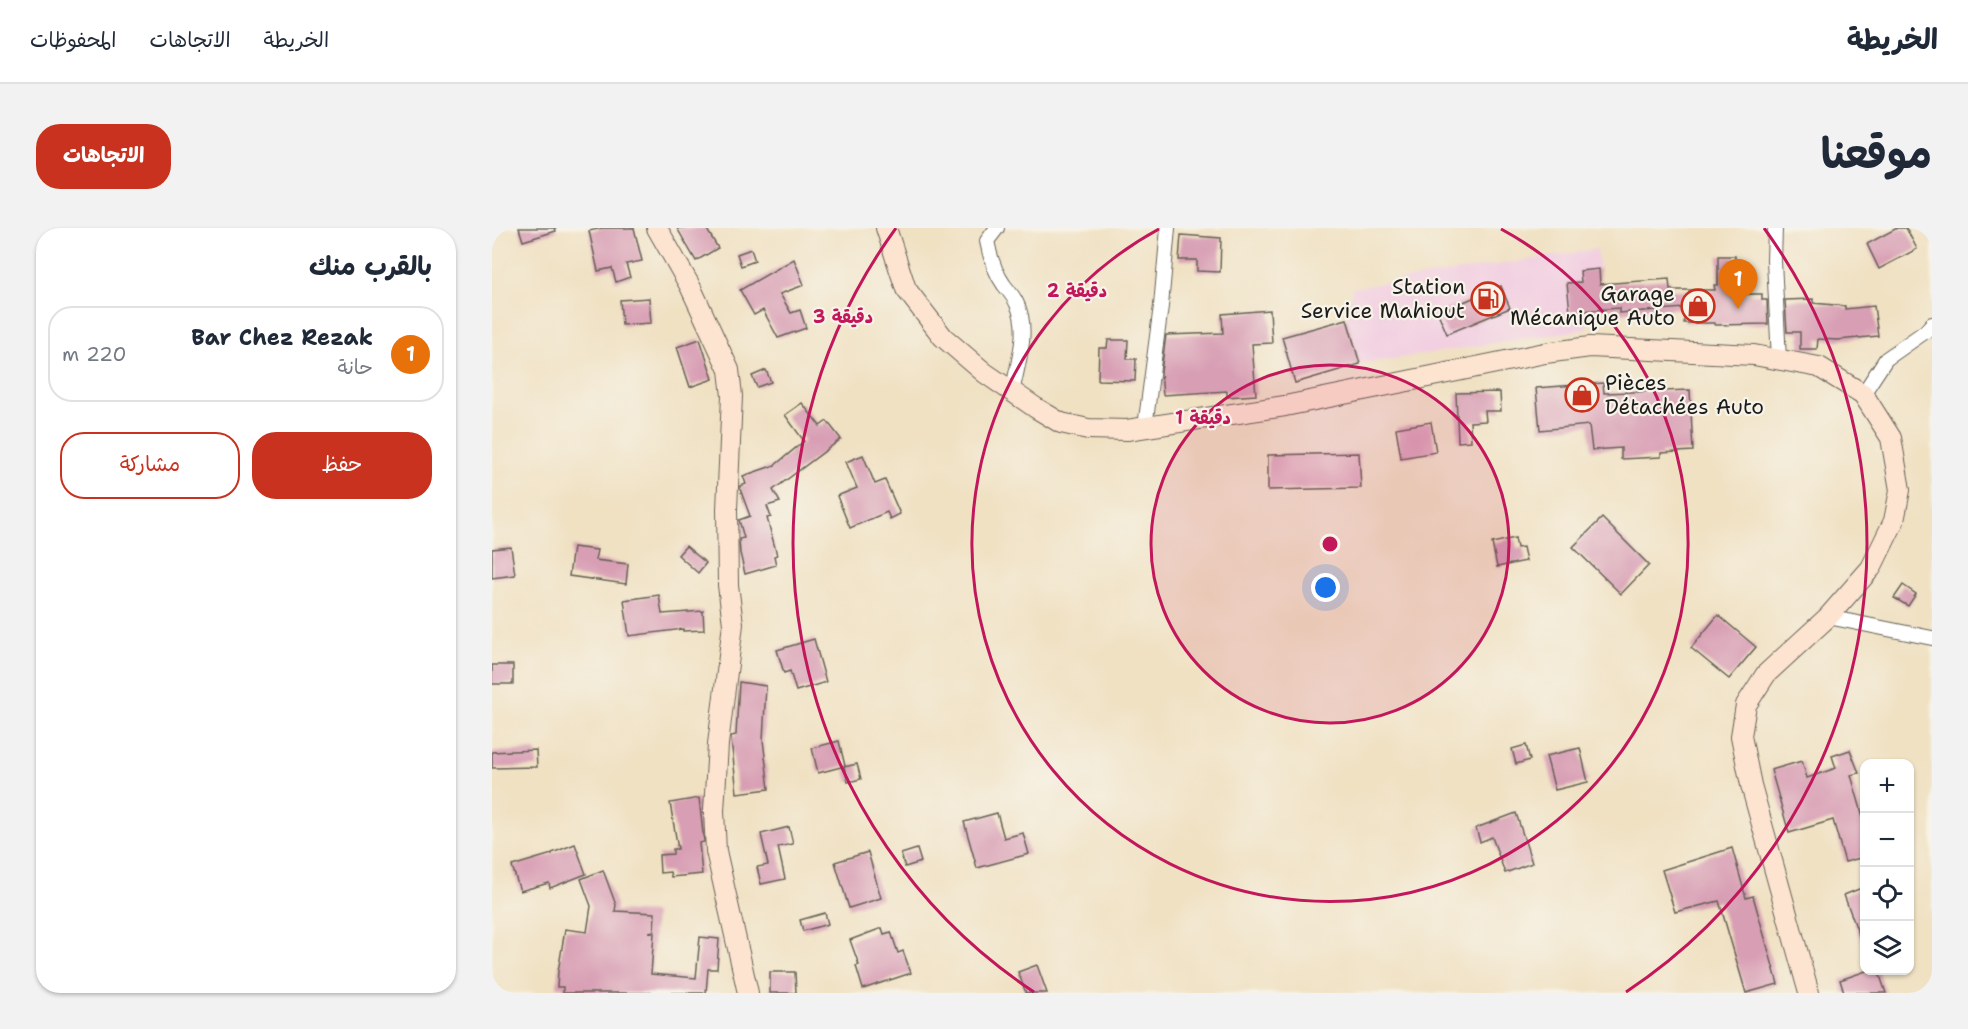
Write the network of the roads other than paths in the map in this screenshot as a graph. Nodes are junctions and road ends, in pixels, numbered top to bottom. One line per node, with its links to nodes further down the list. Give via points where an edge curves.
1 (657, 228): 15 (main road, via 690,286 729,370 732,396 728,585 733,624 714,811 716,851)
2 (886, 228): 10 (main road, via 906,290 943,337)
3 (980, 228): 7 (street)
4 (997, 228): 7 (street)
5 (1168, 228): 12 (street)
6 (1775, 228): 9 (street)
7 (987, 241): 10 (street, via 995,270 1018,306 1022,320)
8 (1932, 324): 11 (street, via 1886,359)
9 (1779, 360): 11 (main road, via 1819,367); 12 (main road, via 1754,355 1590,347 1285,406)
10 (1012, 393): 12 (main road, via 1061,423 1088,429)
11 (1863, 394): 13 (main road, via 1891,438 1900,490 1894,521 1871,568)
12 (1145, 427)
13 (1828, 617): 14 (street); 16 (main road, via 1766,674 1746,705 1741,736 1750,785)
14 (1932, 638)
15 (748, 993)
16 (1809, 993)

